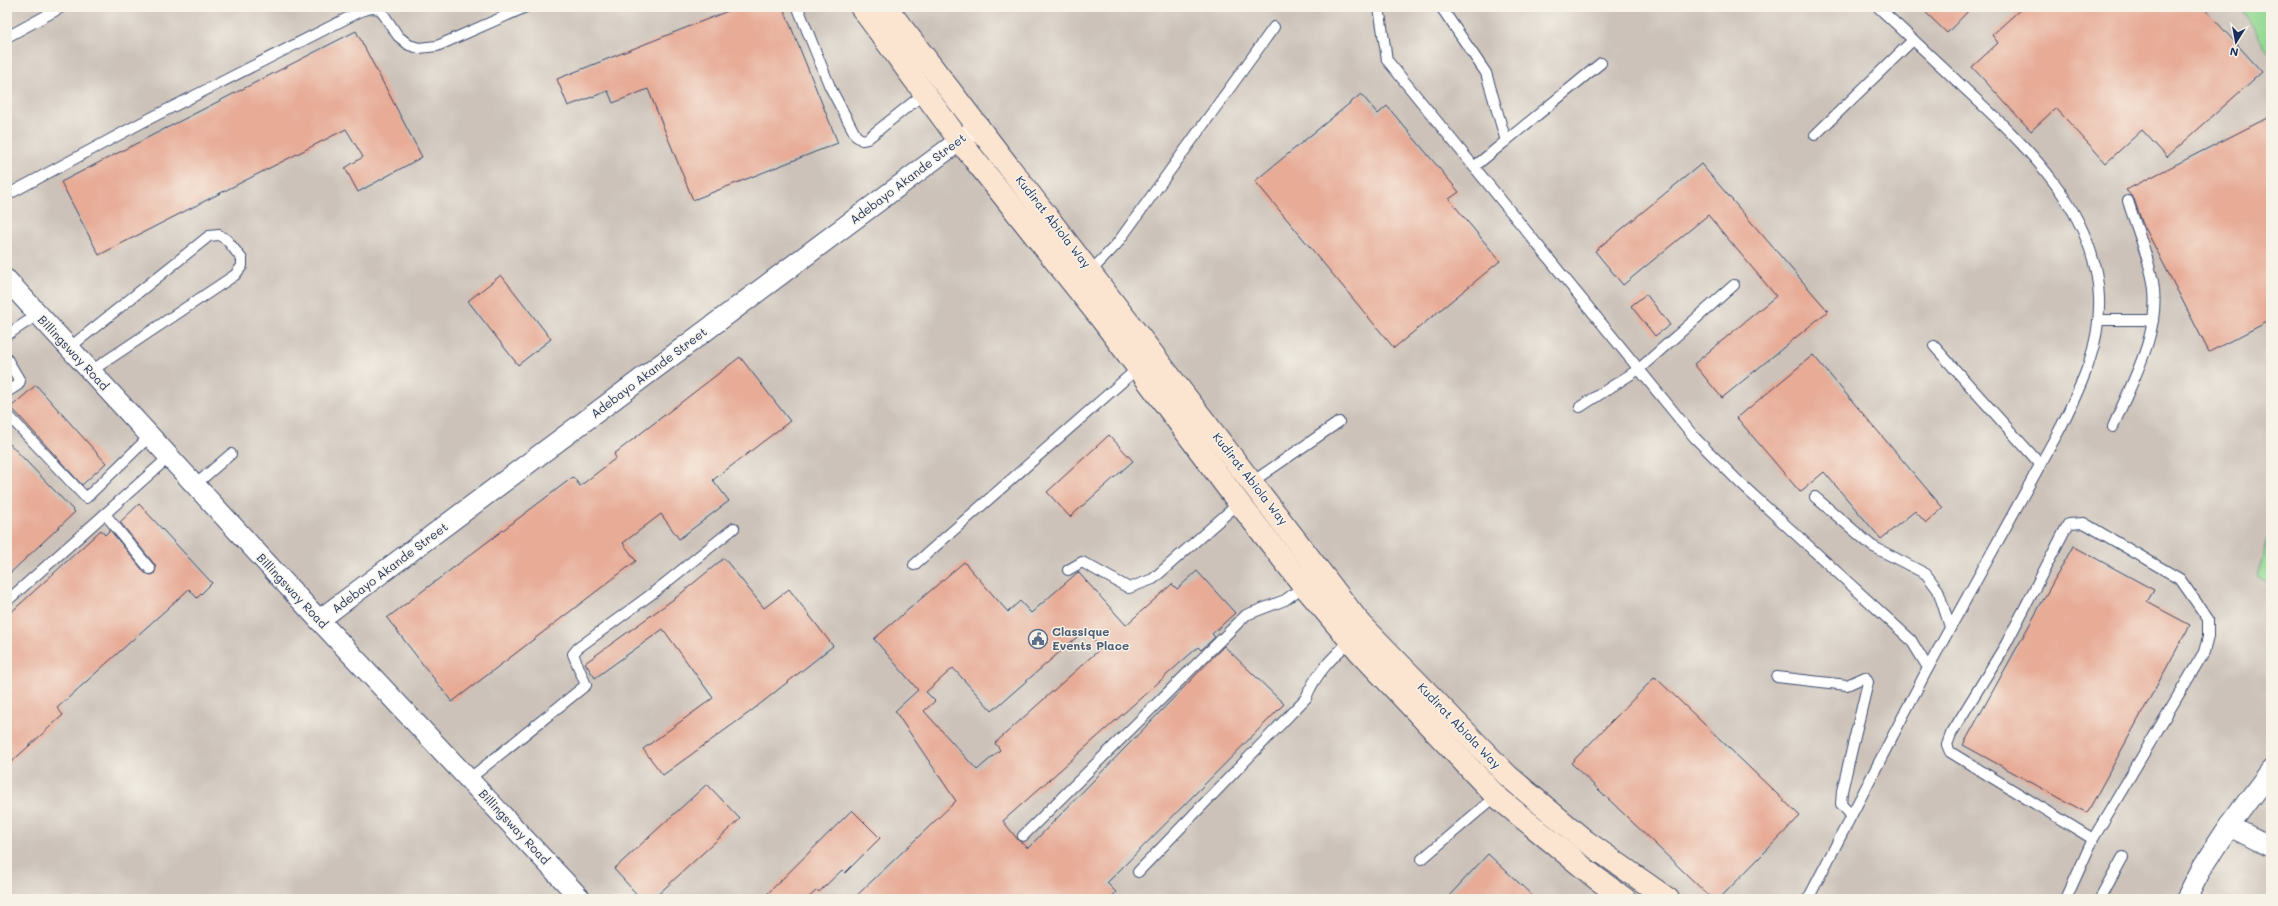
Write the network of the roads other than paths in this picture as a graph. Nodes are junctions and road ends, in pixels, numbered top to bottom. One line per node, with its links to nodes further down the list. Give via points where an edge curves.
1 (62, 7): 10 (lane)
2 (526, 7): 19 (lane, via 437,46 419,48 409,45 398,36 380,9 361,11)
3 (861, 7): 13 (main road, Kudirat Abiola Way)
4 (886, 7): 14 (main road, Kudirat Abiola Way)
5 (1379, 7): 18 (lane, via 1387,60)
6 (1441, 7): 17 (lane, via 1486,73)
7 (1878, 7): 11 (lane)
8 (798, 8): 13 (lane, via 830,87 856,136 862,140 867,139)
9 (1274, 27): 21 (lane, via 1116,245)
10 (7, 37)
11 (1913, 40): 15 (lane); 25 (lane, via 2017,138 2060,191 2083,229 2095,264 2099,298)
12 (1601, 63): 17 (lane)
13 (926, 92): 16 (main road, Kudirat Abiola Way)
14 (979, 126): 16 (street, Adebayo Akande Street); 21 (main road, Kudirat Abiola Way)
15 (1816, 135)
16 (959, 140): 31 (main road, Kudirat Abiola Way); 54 (street, Adebayo Akande Street)
17 (1506, 141): 18 (lane)
18 (1474, 167): 32 (lane)
19 (7, 195)
20 (2128, 201): 26 (lane, via 2153,282)
21 (1091, 271): 43 (main road, Kudirat Abiola Way)
22 (7, 280): 24 (street, Billingsway Road)
23 (1734, 285): 32 (lane)
24 (37, 315): 27 (lane); 29 (street, Billingsway Road)
25 (2098, 320): 26 (lane); 42 (lane, via 2093,353 2080,388)
26 (2153, 320): 38 (lane, via 2149,340)
27 (7, 335)
28 (1934, 346): 42 (lane)
29 (69, 348): 33 (street, Billingsway Road); 33 (lane, via 209,236 219,235 227,240 242,260 242,266 235,275)
30 (7, 359): 34 (lane, via 20,381)
31 (1138, 368): 46 (main road, Kudirat Abiola Way); 49 (lane)
32 (1639, 369): 35 (lane); 57 (lane, via 1695,438 1741,484 1911,640)
33 (91, 371): 39 (street, Billingsway Road)
34 (7, 392)
35 (1580, 407)
36 (7, 414): 39 (lane, via 86,498)
37 (1339, 422): 43 (lane)
38 (2113, 427)
39 (150, 436): 41 (street, Billingsway Road)
40 (231, 454): 44 (lane)
41 (169, 457): 44 (street, Billingsway Road); 47 (lane)
42 (2040, 464): 55 (lane)
43 (1252, 482): 72 (main road, Kudirat Abiola Way, via 1358,621 1508,776 1584,840)
44 (195, 485): 54 (street, Billingsway Road)
45 (1815, 497): 55 (lane, via 1872,546 1926,574 1938,590)
46 (1239, 503): 51 (lane, via 1153,579 1129,588 1082,562); 52 (main road, Kudirat Abiola Way)
47 (105, 514): 50 (lane); 53 (lane)
48 (734, 528): 60 (lane, via 653,593 578,648 572,654 586,685)
49 (914, 565)
50 (150, 569)
51 (1068, 570)
52 (1304, 586): 56 (main road, Kudirat Abiola Way); 64 (lane, via 1285,600 1246,615)
53 (7, 601)
54 (320, 620): 60 (street, Billingsway Road)
55 (1950, 627): 57 (lane)
56 (1350, 641): 61 (main road, Kudirat Abiola Way); 69 (lane, via 1312,682 1306,698)
57 (1928, 668): 62 (lane)
58 (1777, 677): 62 (lane, via 1847,685 1865,677 1868,682 1842,790 1841,804)
59 (2271, 770): 63 (street)
60 (469, 779): 70 (street, Billingsway Road)
61 (1496, 796): 68 (lane); 71 (main road, Kudirat Abiola Way)
62 (1851, 815): 73 (lane)
63 (2229, 826): 66 (street); 76 (street, via 2202,866)
64 (1023, 836)
65 (2093, 839): 65 (lane, via 1950,752 1947,745 2006,644 2064,529 2068,524 2084,523 2180,579 2208,619 2208,638 2204,652); 74 (lane)
66 (2271, 847)
67 (2123, 857): 75 (lane)
68 (1422, 859)
69 (1138, 872)
70 (581, 899)
71 (1625, 899)
72 (1668, 899)
73 (1808, 899)
74 (2066, 899)
75 (2100, 899)
76 (2186, 899)

